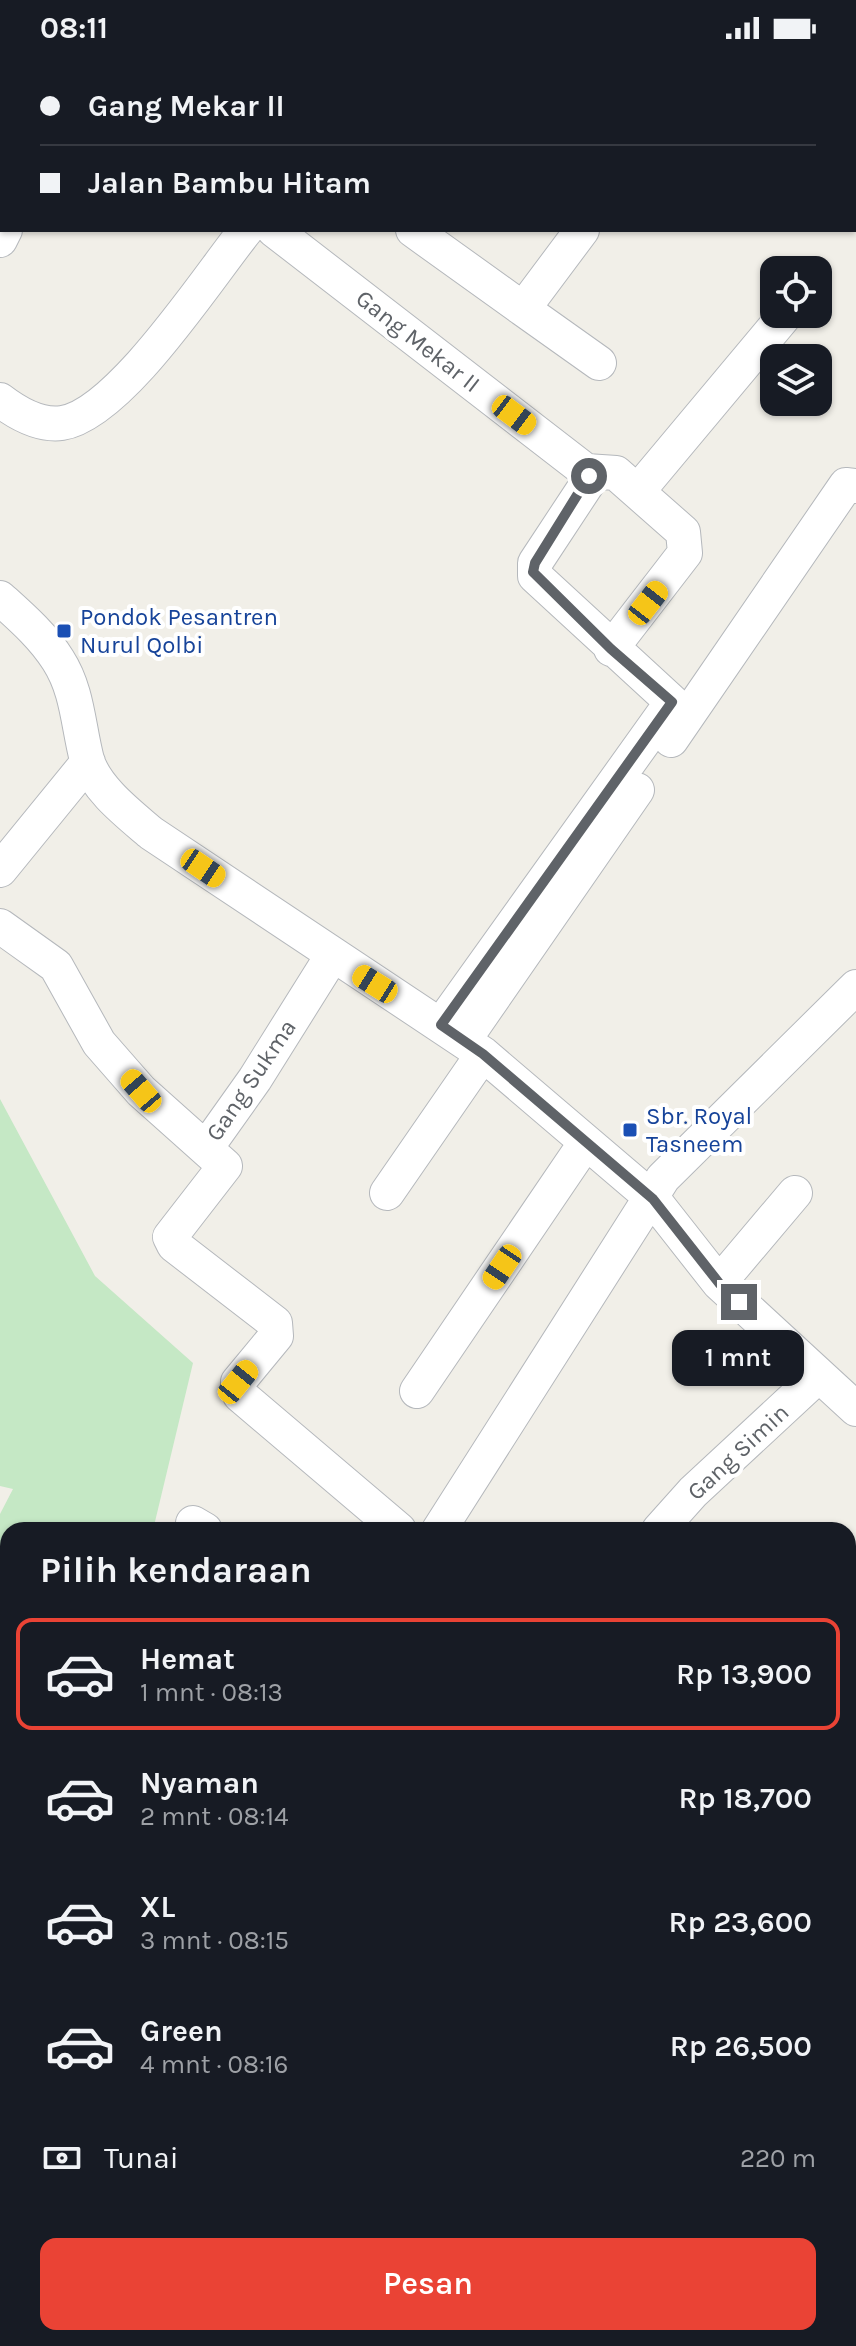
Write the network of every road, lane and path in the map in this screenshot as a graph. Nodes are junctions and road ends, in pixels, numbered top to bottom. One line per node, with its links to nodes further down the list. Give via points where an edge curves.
1 (244, 232): 8 (street, via 129,379 104,403 74,419 51,423)
2 (277, 232): 9 (street, Gang Mekar II)
3 (416, 232): 5 (street)
4 (581, 232): 5 (street)
5 (523, 309): 7 (street)
6 (774, 328): 11 (street)
7 (599, 363)
8 (0, 400)
9 (586, 471): 11 (street, via 616,473); 13 (street, via 589,481 533,568 535,576)
10 (856, 486): 19 (street, via 846,485)
11 (638, 491): 13 (street, via 683,532 685,553)
12 (0, 598): 14 (street, via 59,661 75,695)
13 (611, 649): 19 (street, via 672,702)
14 (88, 762): 15 (street); 17 (street, via 104,787 151,833)
15 (0, 870)
16 (0, 926): 21 (street, Gang Sukma, via 56,966 99,1043 141,1091)
17 (332, 956): 19 (street); 21 (street, Gang Sukma)
18 (856, 987): 24 (street, via 663,1178)
19 (463, 1039): 20 (street); 22 (street)
20 (586, 1142): 24 (street); 27 (street)
21 (206, 1148): 29 (street, via 224,1171 170,1237 275,1323 276,1336 238,1382 240,1395)
22 (387, 1193)
23 (795, 1193): 25 (street)
24 (653, 1199): 25 (street); 30 (street)
25 (719, 1283): 26 (street)
26 (818, 1376): 28 (street); 31 (street, Gang Simin)
27 (417, 1391)
28 (856, 1409)
29 (390, 1522)
30 (444, 1522)
31 (666, 1522)

